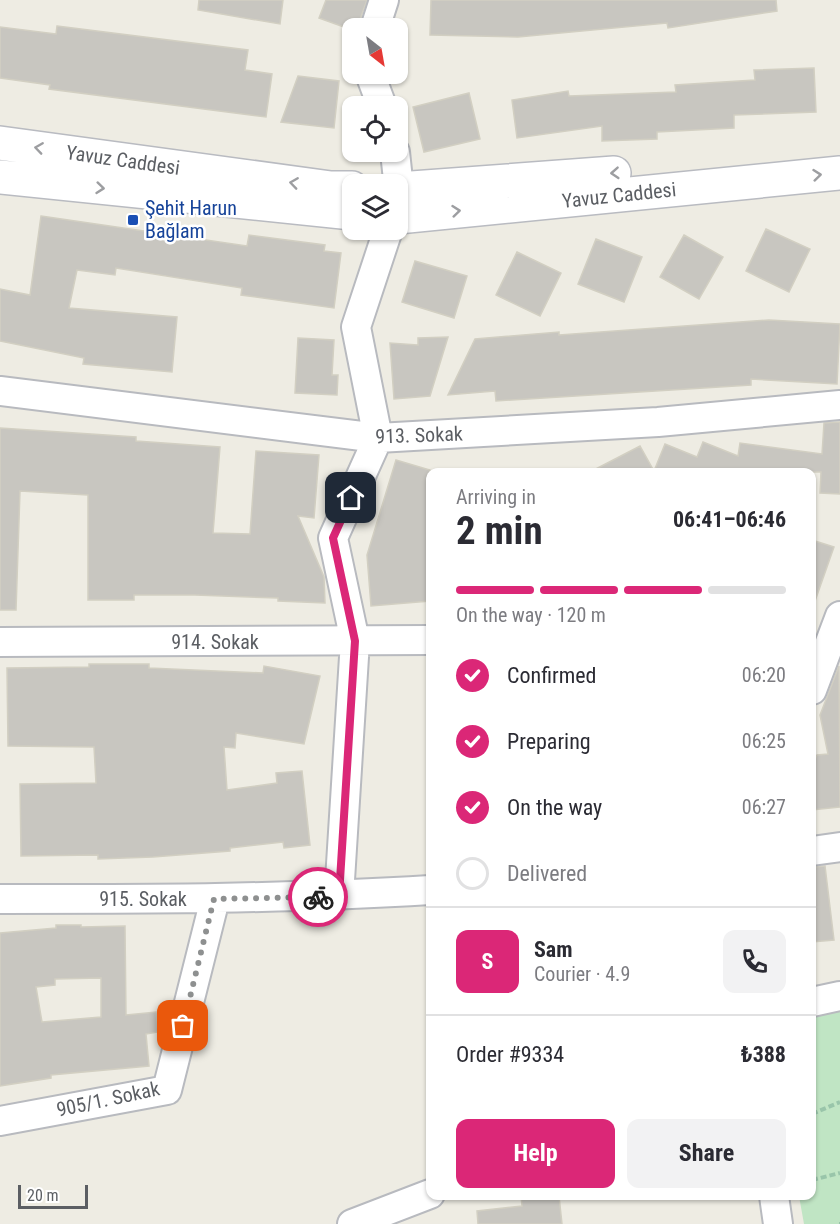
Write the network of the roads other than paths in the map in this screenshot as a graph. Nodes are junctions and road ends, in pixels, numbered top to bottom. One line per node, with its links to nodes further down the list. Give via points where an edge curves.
1 (384, 0): 2 (street)
2 (378, 18)
3 (0, 143): 7 (main road, Yavuz Caddesi, one-way to 3)
4 (840, 151): 8 (main road, Yavuz Caddesi, one-way to 8)
5 (840, 173): 9 (main road, Yavuz Caddesi, one-way to 5)
6 (0, 177): 10 (main road, Yavuz Caddesi, one-way to 10)
7 (342, 187)
8 (408, 197)
9 (408, 197)
10 (342, 212)
11 (385, 240): 14 (street, via 356,327)
12 (0, 391): 14 (street, 913. Sokak)
13 (840, 405): 14 (street, 913. Sokak, via 658,422)
14 (378, 438): 17 (street, via 333,538)
15 (831, 630): 19 (street)
16 (426, 640): 17 (street, 914. Sokak)
17 (355, 641): 18 (street, 914. Sokak); 23 (street)
18 (0, 642)
19 (816, 677)
20 (840, 847): 21 (street)
21 (816, 850)
22 (426, 890): 23 (street, 915. Sokak)
23 (339, 896): 25 (street, 915. Sokak)
24 (0, 899): 25 (street, 915. Sokak)
25 (214, 899): 28 (street, 905/1. Sokak, via 167,1090)
26 (840, 996): 27 (street)
27 (816, 1001)
28 (0, 1120)
29 (426, 1196): 31 (street)
30 (775, 1200): 32 (street)
31 (352, 1224)
32 (778, 1224)

